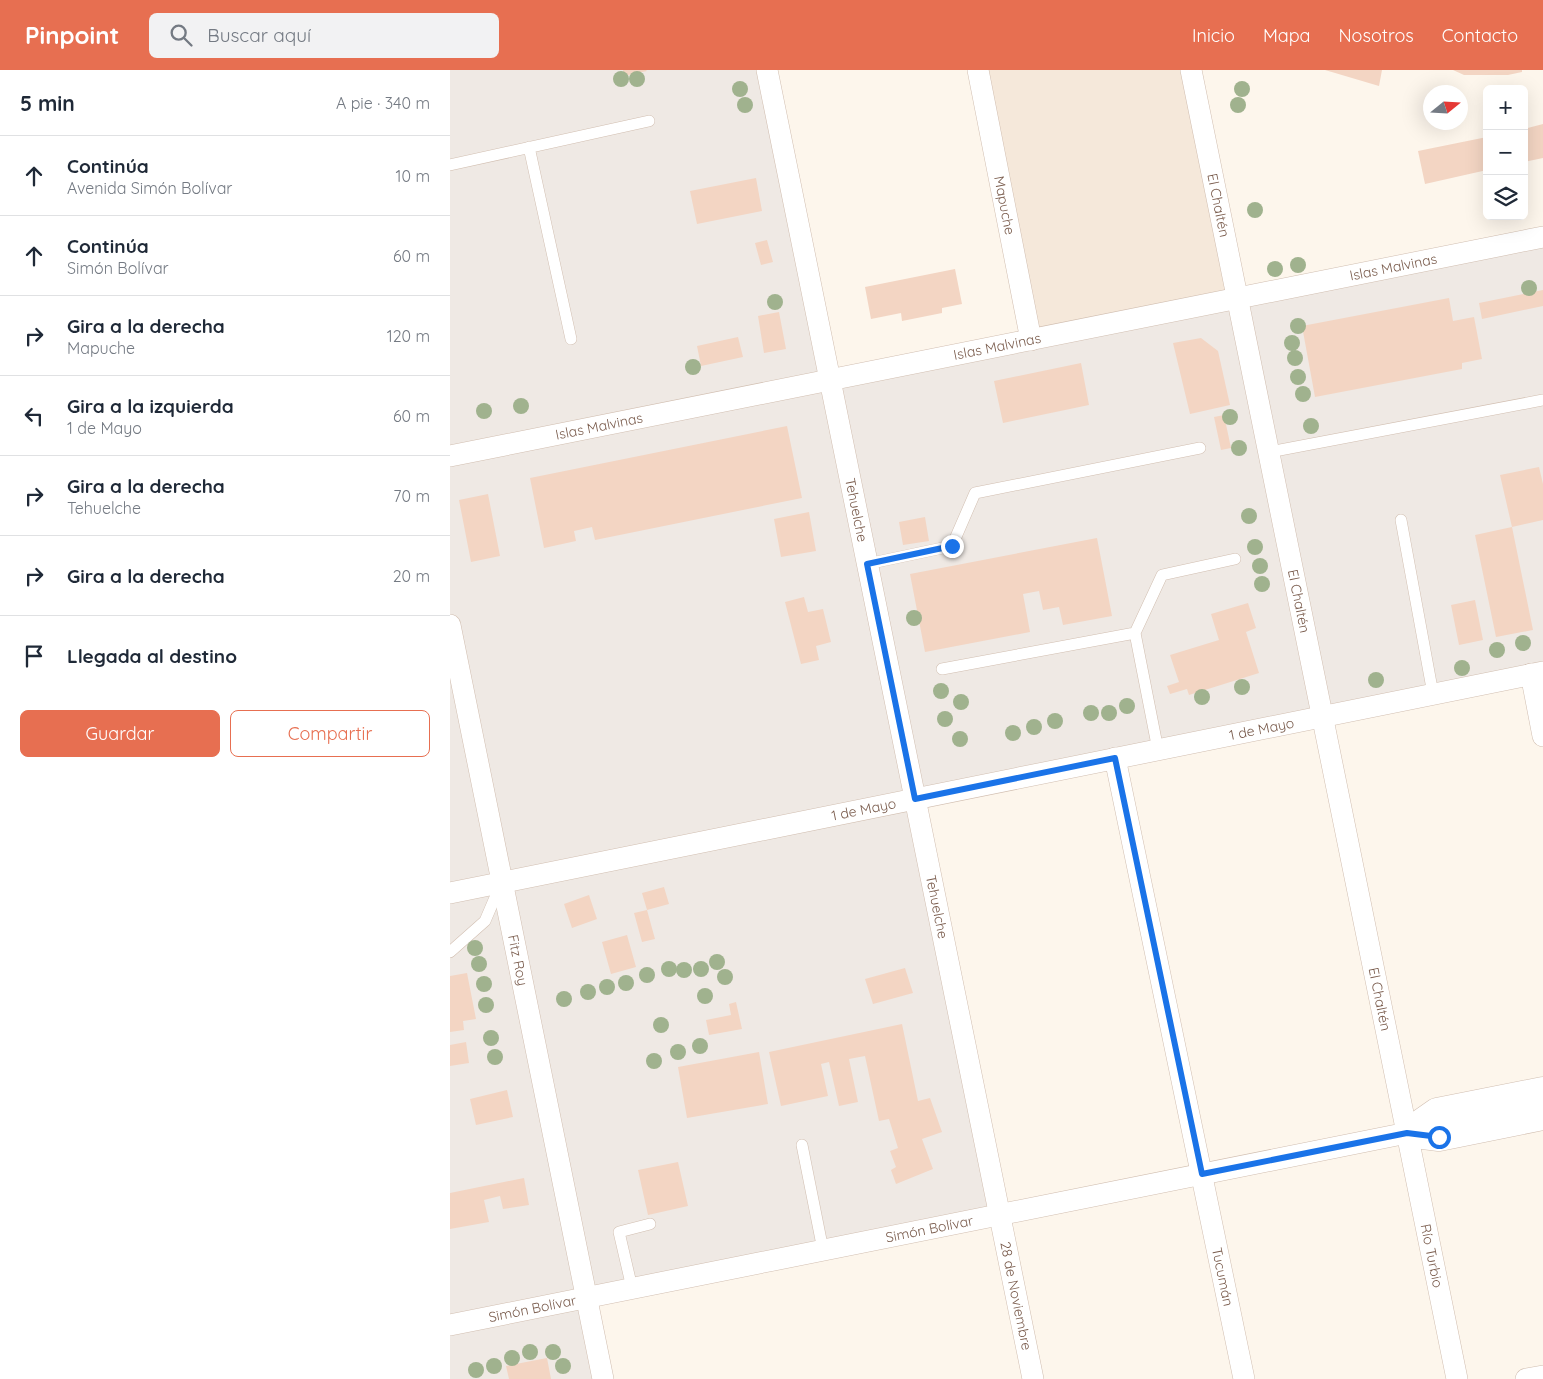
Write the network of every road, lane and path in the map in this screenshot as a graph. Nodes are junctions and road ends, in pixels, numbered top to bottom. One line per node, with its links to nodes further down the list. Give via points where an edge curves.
1 (766, 70): 11 (street, Tehuelche)
2 (978, 70): 10 (street, Mapuche)
3 (1191, 70): 8 (street, El Chaltén)
4 (649, 121): 5 (lane)
5 (529, 148): 6 (lane); 9 (lane)
6 (450, 165)
7 (1543, 236): 8 (street, Islas Malvinas)
8 (1237, 298): 10 (street, Islas Malvinas); 14 (street, El Chaltén)
9 (571, 339)
10 (1031, 340): 11 (street, Islas Malvinas)
11 (829, 380): 15 (street, Islas Malvinas); 18 (street, Tehuelche)
12 (1543, 400): 14 (lane)
13 (1200, 448): 18 (lane, via 975,493 952,546)
14 (1269, 452): 24 (street, El Chaltén)
15 (450, 456)
16 (1401, 520): 23 (lane)
17 (1234, 559): 20 (lane, via 1162,575)
18 (867, 564): 28 (street, Tehuelche)
19 (450, 625): 29 (street, Fitz Roy)
20 (1135, 633): 21 (lane); 26 (lane)
21 (942, 669)
22 (1537, 673): 23 (street, 1 de Mayo); 25 (street)
23 (1433, 694): 24 (street, 1 de Mayo)
24 (1323, 716): 26 (street, 1 de Mayo); 34 (street, El Chaltén)
25 (1543, 736)
26 (1158, 750): 27 (street, 1 de Mayo)
27 (1115, 758): 28 (street, 1 de Mayo); 36 (street)
28 (915, 799): 29 (street, 1 de Mayo); 37 (street, Tehuelche)
29 (502, 882): 30 (street, 1 de Mayo); 31 (lane, via 485,921); 41 (street, Fitz Roy)
30 (450, 893)
31 (450, 952)
32 (1543, 1091): 34 (street, via 1437,1112)
33 (1543, 1116): 34 (street, via 1439,1137)
34 (1407, 1133): 36 (street, Simón Bolívar); 47 (street, Río Turbio)
35 (802, 1145): 39 (lane)
36 (1202, 1174): 37 (street, Simón Bolívar); 46 (street, Tucumán)
37 (1000, 1214): 39 (street, Simón Bolívar); 45 (street, 28 de Noviembre)
38 (650, 1224): 40 (lane, via 619,1232)
39 (823, 1250): 40 (street, Simón Bolívar)
40 (632, 1288): 41 (street, Simón Bolívar)
41 (587, 1297): 42 (street, Simón Bolívar); 44 (street, Fitz Roy)
42 (450, 1325)
43 (1543, 1376): 48 (street)
44 (603, 1379)
45 (1033, 1379)
46 (1244, 1379)
47 (1457, 1379)
48 (1526, 1379)

